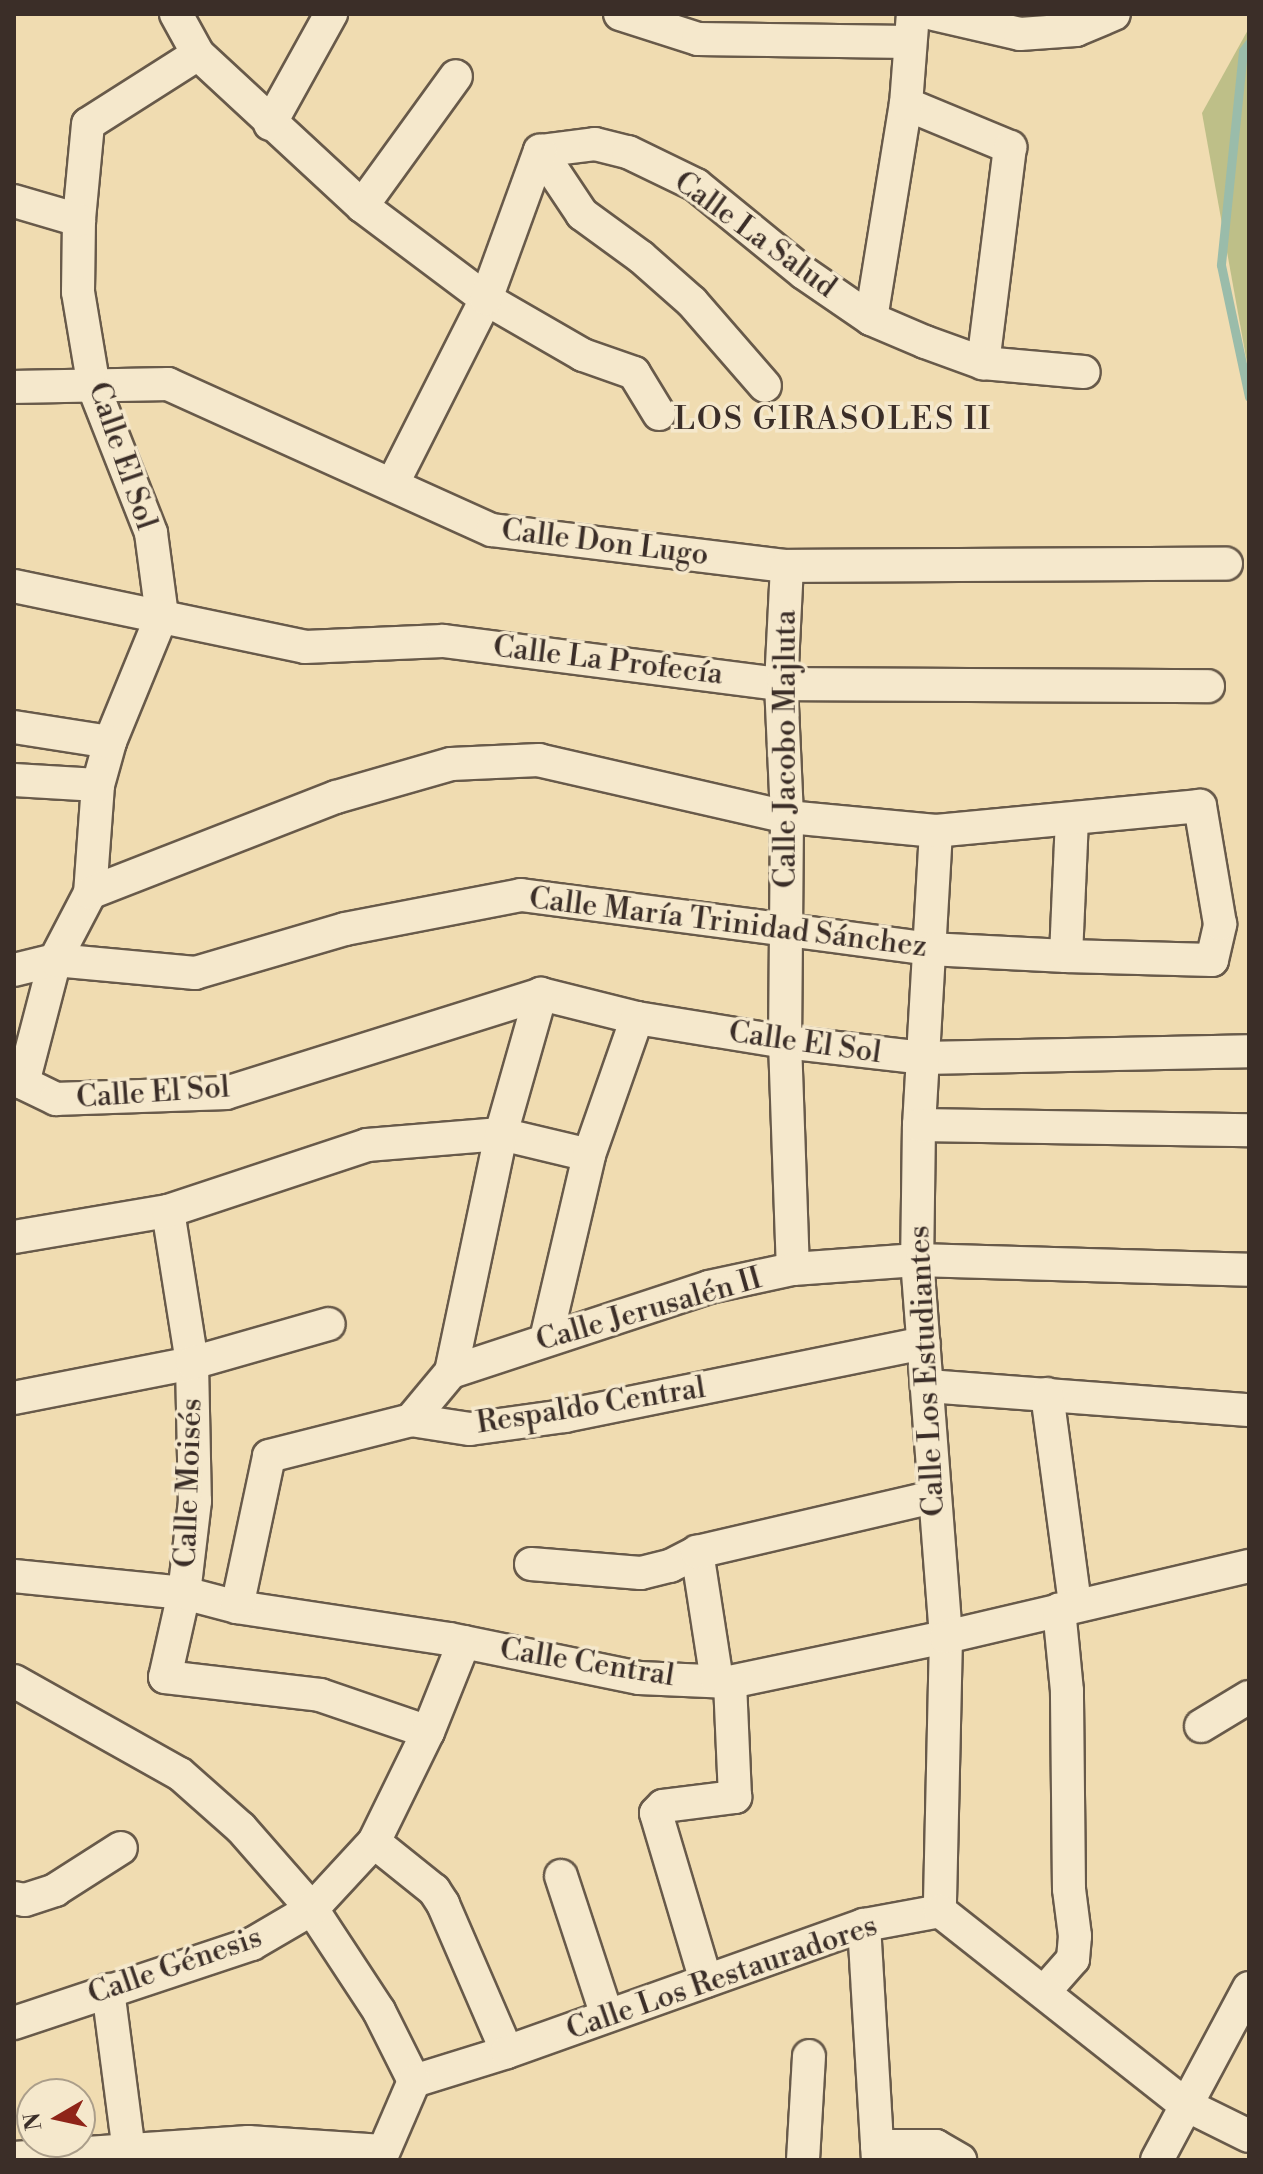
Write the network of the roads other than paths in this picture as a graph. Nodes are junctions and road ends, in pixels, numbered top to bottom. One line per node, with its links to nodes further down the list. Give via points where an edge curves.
1 (176, 14): 7 (street)
2 (331, 14): 10 (street)
3 (620, 14): 6 (street, via 698,39)
4 (933, 14): 5 (street, via 1020,34 1076,30)
5 (1114, 14)
6 (911, 28): 9 (street)
7 (198, 54): 10 (street); 14 (street, Calle El Sol, via 88,124)
8 (456, 76): 13 (street)
9 (906, 104): 16 (street); 17 (street, via 1010,147)
10 (270, 124): 13 (street)
11 (540, 151): 15 (street); 16 (street, Calle La Salud, via 595,144 628,152 696,185 804,273); 19 (street, via 582,214 692,302)
12 (14, 201): 14 (street)
13 (362, 206): 15 (street)
14 (79, 220): 21 (street, Calle El Sol, via 78,292)
15 (486, 299): 22 (street, via 583,355 634,373); 23 (street)
16 (871, 319): 17 (street, Calle La Salud)
17 (983, 363): 18 (street, Calle La Salud)
18 (1084, 372)
19 (765, 386)
20 (14, 387): 21 (street, Calle Don Lugo)
21 (94, 388): 23 (street, Calle Don Lugo, via 168,384); 27 (street, Calle El Sol, via 151,533)
22 (659, 414)
23 (393, 483): 25 (street, Calle Don Lugo, via 492,530)
24 (1226, 564): 25 (street, Calle Don Lugo)
25 (787, 566): 28 (street, Calle Jacobo Majluta)
26 (14, 586): 27 (street, Calle La Profecía)
27 (162, 615): 28 (street, Calle La Profecía, via 305,647 443,641); 31 (street, Calle El Sol)
28 (781, 684): 29 (street, Calle La Profecía); 34 (street, Calle Jacobo Majluta)
29 (1208, 686)
30 (14, 727): 31 (street)
31 (110, 742): 33 (street, Calle El Sol)
32 (14, 780): 33 (street)
33 (98, 785): 37 (street, Calle El Sol)
34 (787, 817): 36 (street); 37 (street, via 539,760 451,764 336,797); 38 (street, Calle Jacobo Majluta)
35 (1072, 821): 36 (street); 40 (street); 40 (street, Calle María Trinidad Sánchez, via 1200,806 1220,924 1212,960)
36 (936, 831): 39 (street, Calle Los Estudiantes)
37 (90, 893): 41 (street, Calle El Sol)
38 (786, 930): 39 (street, Calle María Trinidad Sánchez); 41 (street, Calle María Trinidad Sánchez, via 521,895 345,929 195,973); 45 (street, Calle Jacobo Majluta)
39 (929, 949): 40 (street, Calle María Trinidad Sánchez); 47 (street, Calle Los Estudiantes)
40 (1066, 956)
41 (55, 960): 42 (street, Calle María Trinidad Sánchez); 43 (street, Calle El Sol, via 23,1083 56,1099 226,1093)
42 (14, 970)
43 (541, 994): 44 (street, Calle El Sol); 50 (street)
44 (637, 1018): 45 (street, Calle El Sol); 51 (street)
45 (785, 1042): 47 (street, Calle El Sol); 55 (street, Calle Jacobo Majluta)
46 (1249, 1051): 47 (street, Calle El Sol)
47 (923, 1058): 48 (street, Calle Los Estudiantes)
48 (919, 1125): 49 (street); 54 (street, Calle Los Estudiantes)
49 (1249, 1130)
50 (501, 1134): 51 (street); 52 (street, via 367,1145); 61 (street)
51 (589, 1155): 58 (street)
52 (168, 1211): 53 (street); 60 (street, Calle Moisés)
53 (14, 1237)
54 (917, 1260): 55 (street, Calle Jerusalén II); 56 (street, Calle Jerusalén II); 59 (street, Calle Los Estudiantes)
55 (793, 1269): 58 (street, Calle Jerusalén II, via 709,1287)
56 (1249, 1270)
57 (329, 1324): 60 (street)
58 (546, 1339): 61 (street, Calle Jerusalén II)
59 (924, 1343): 62 (street, Calle Los Estudiantes); 66 (street, Respaldo Central, via 565,1416 470,1429)
60 (192, 1363): 64 (street); 72 (street, Calle Moisés, via 195,1501)
61 (451, 1372): 66 (street)
62 (927, 1386): 63 (street); 67 (street, Calle Los Estudiantes)
63 (1047, 1394): 65 (street); 73 (street)
64 (14, 1398)
65 (1249, 1410)
66 (411, 1420): 74 (street, Respaldo Central, via 269,1456)
67 (933, 1497): 68 (street); 75 (street, Calle Los Estudiantes)
68 (697, 1552): 69 (street, via 641,1573); 78 (street)
69 (531, 1564)
70 (1249, 1566): 73 (street, Calle Central)
71 (14, 1576): 72 (street, Calle Central)
72 (184, 1593): 74 (street, Calle Central); 81 (street, Calle Moisés, via 165,1677 320,1695)
73 (1067, 1606): 75 (street, Calle Central); 92 (street, via 1069,1889 1075,1936 1073,1959)
74 (237, 1607): 76 (street, Calle Central)
75 (946, 1637): 78 (street, Calle Central); 87 (street, Calle Los Estudiantes)
76 (464, 1642): 78 (street, Calle Central, via 639,1678); 81 (street, Calle Génesis)
77 (14, 1681): 86 (street, via 180,1774 241,1828)
78 (723, 1681): 89 (street, via 735,1797 663,1806 656,1813)
79 (1249, 1697): 80 (street)
80 (1201, 1726)
81 (428, 1732): 82 (street, Calle Génesis)
82 (374, 1842): 86 (street, Calle Génesis); 95 (street, via 434,1890 443,1904)
83 (121, 1848): 85 (street, via 55,1890 25,1900)
84 (561, 1876): 93 (street)
85 (14, 1898)
86 (312, 1909): 91 (street, Calle Génesis, via 252,1944); 97 (street, via 379,2011)
87 (940, 1911): 88 (street, Calle Los Restauradores); 92 (street)
88 (864, 1925): 89 (street, Calle Los Restauradores); 100 (street)
89 (706, 1981): 93 (street, Calle Los Restauradores)
90 (1249, 1988): 98 (street)
91 (108, 1990): 94 (street, Calle Génesis); 101 (street)
92 (1044, 1992): 98 (street)
93 (607, 2016): 95 (street, Calle Los Restauradores)
94 (14, 2023)
95 (507, 2052): 97 (street, Calle Los Restauradores)
96 (809, 2056): 104 (street)
97 (414, 2081): 102 (street)
98 (1184, 2104): 99 (street); 106 (street)
99 (1249, 2136)
100 (878, 2153): 105 (street, via 936,2146)
101 (130, 2155): 102 (street, via 248,2142); 103 (street)
102 (382, 2155)
103 (14, 2158)
104 (803, 2160)
105 (960, 2160)
106 (1157, 2160)

